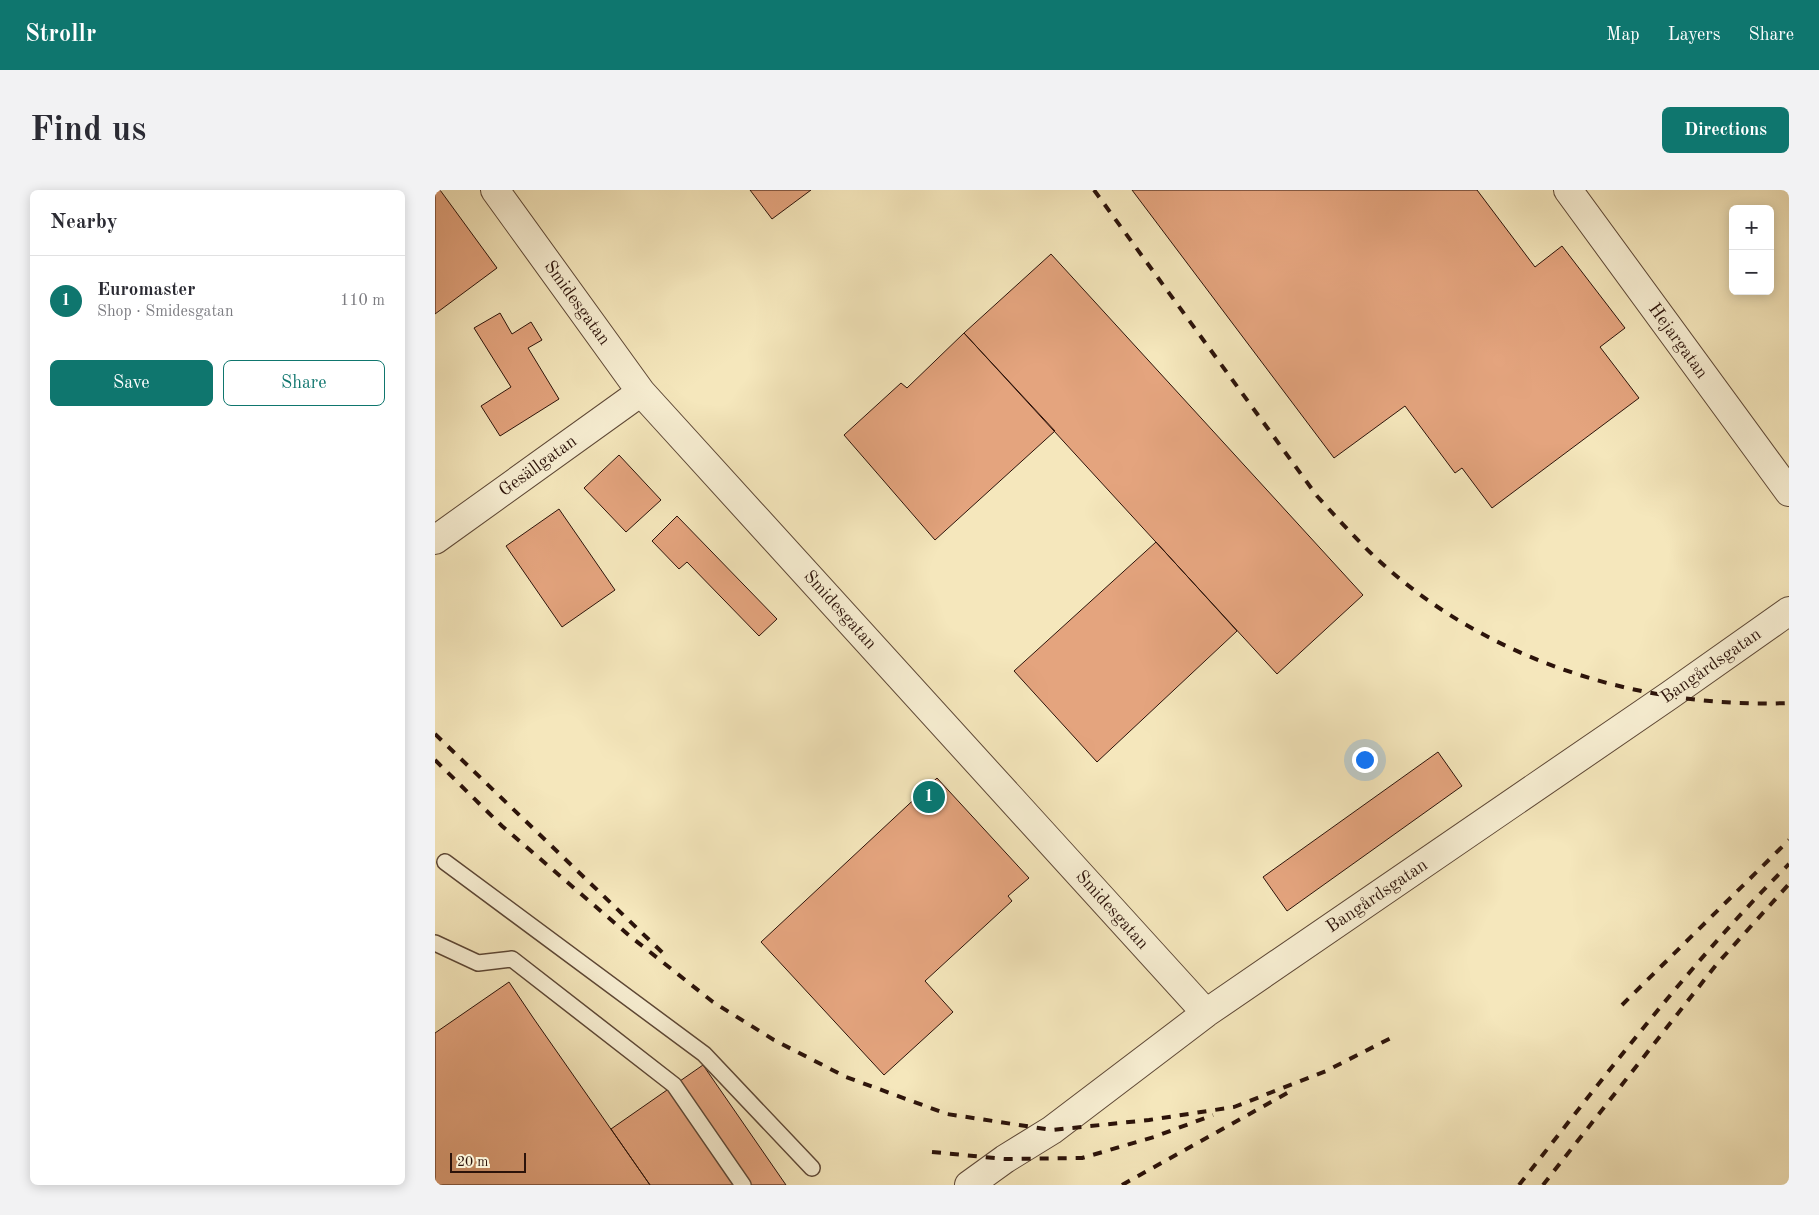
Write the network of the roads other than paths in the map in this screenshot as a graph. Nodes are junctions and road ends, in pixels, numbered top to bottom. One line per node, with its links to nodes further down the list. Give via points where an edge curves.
1 (495, 190): 3 (street, Smidesgatan)
2 (1568, 190): 4 (street, Hejargatan)
3 (641, 392): 5 (street, Gesällgatan); 9 (street, Smidesgatan)
4 (1789, 492)
5 (435, 540)
6 (1789, 611): 9 (street, Bangårdsgatan)
7 (445, 862): 10 (lane, via 704,1054)
8 (435, 943): 11 (lane, via 478,963 511,959 674,1085)
9 (1206, 1013): 12 (street, Bangårdsgatan, via 1052,1130)
10 (812, 1168)
11 (743, 1185)
12 (969, 1185)

